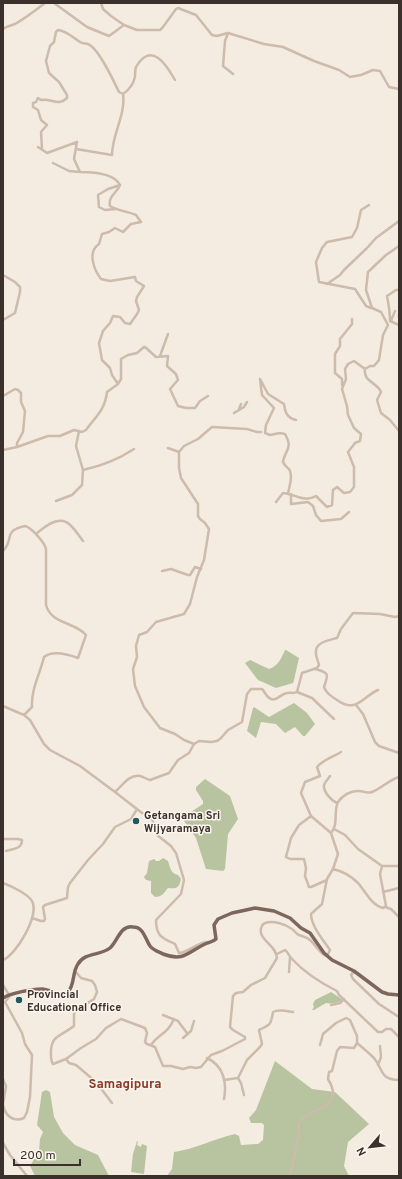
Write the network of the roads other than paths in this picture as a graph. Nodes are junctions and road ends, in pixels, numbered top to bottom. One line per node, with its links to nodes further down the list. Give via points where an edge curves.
1 (45, 3): 5 (street, via 23,19)
2 (54, 3): 4 (street, via 87,27 109,36)
3 (101, 3): 4 (street, via 103,9)
4 (124, 25): 6 (street, via 137,30 160,30 178,8 196,15 212,35)
5 (3, 29)
6 (228, 33): 7 (street, via 223,66); 9 (street, via 290,50 350,77 373,70 380,71 389,87)
7 (233, 74)
8 (175, 80): 10 (street, via 166,64 156,56 147,55 135,69 131,88)
9 (399, 89)
10 (123, 94): 12 (street, via 118,92 104,63 88,44 81,43 58,30 46,61 49,73 59,82 67,98 58,103 38,98 33,103 33,107 38,110 41,120 47,126 41,132); 13 (street, via 123,110 112,146 112,155)
11 (38, 147): 12 (street)
12 (42, 149): 13 (street, via 47,152 77,142)
13 (76, 149): 15 (street, via 74,159)
14 (53, 163): 15 (street, via 69,172)
15 (80, 172): 16 (street, via 116,178)
16 (120, 185): 18 (street, via 109,203 112,207); 18 (street, via 98,195 99,207 105,210)
17 (369, 205): 22 (street, via 361,210 352,237 327,242 322,248 316,262 318,280)
18 (118, 208): 36 (street, via 136,215 141,222 131,224 123,232 115,228 102,234 93,252 96,273 103,280 135,276 136,281 144,286 136,301 139,310 130,324 125,323 120,317 113,316 100,337 102,360 110,368)
19 (399, 221): 22 (street, via 376,238 340,275)
20 (399, 246): 24 (street, via 368,272 366,290)
21 (3, 275): 28 (street, via 20,287 20,292 15,313)
22 (327, 284): 24 (street, via 350,287 359,294 366,306)
23 (399, 290): 30 (street, via 387,296)
24 (372, 308): 31 (street, via 381,312)
25 (395, 311): 30 (street)
26 (398, 314): 27 (street)
27 (399, 318)
28 (3, 320)
29 (352, 320): 37 (street, via 352,324 340,339 340,346 335,354 335,373 342,379)
30 (390, 321): 31 (street); 32 (street)
31 (388, 325): 35 (street, via 383,335 379,360 374,366)
32 (399, 325)
33 (168, 334): 34 (street)
34 (160, 357): 36 (street, via 153,356 144,347 137,353 123,357 120,363 121,379); 39 (street, via 168,356 167,366 176,374 178,380 170,389 178,406 195,408)
35 (365, 369): 37 (street, via 354,361 348,364); 46 (street, via 367,379 380,389 378,400 381,413)
36 (118, 384): 45 (street, via 107,392 103,408 86,430)
37 (342, 387): 54 (street, via 348,415 354,428 361,434 360,441 348,452 354,467 354,487 350,492 344,493 337,487 333,490 332,504 327,507 316,496 311,499)
38 (3, 396): 48 (street, via 15,389 18,390 25,411 25,424)
39 (208, 396)
40 (247, 402): 42 (street)
41 (241, 404): 42 (street)
42 (239, 410): 43 (street)
43 (234, 413)
44 (296, 420): 54 (street, via 287,416 284,404 268,394 260,380 262,395 274,408 264,430 270,435 285,434 288,440 288,450 283,462 290,471)
45 (79, 431): 48 (street, via 48,436); 53 (street, via 76,446)
46 (399, 431)
47 (261, 432): 52 (street, via 212,427)
48 (17, 447): 51 (street)
49 (134, 448): 53 (street, via 96,467)
50 (168, 448): 52 (street)
51 (3, 450)
52 (179, 452): 61 (street, via 181,478 198,504 198,516 209,529)
53 (83, 470): 55 (street, via 82,485 72,495)
54 (290, 494): 56 (street, via 283,493); 57 (street, via 291,504 308,502 321,521 341,520)
55 (56, 501)
56 (276, 502)
57 (349, 512)
58 (36, 534): 59 (street, via 52,523 63,521 71,526); 60 (street, via 29,527 17,527 10,533); 69 (street, via 46,549 47,610 58,620 73,625 86,635 78,658 59,653 44,657 34,688 32,708)
59 (83, 541)
60 (3, 551)
61 (201, 569): 62 (street, via 195,567 190,575 171,569); 71 (street, via 190,604 184,614 156,622 147,632 139,635 133,669 135,686 144,707 160,728)
62 (162, 571)
63 (399, 616): 64 (street, via 353,612 337,638 317,647 315,653 319,664)
64 (314, 669): 66 (street, via 302,673); 67 (street, via 327,674 324,687 327,693 342,704)
65 (378, 690): 67 (street, via 370,693)
66 (297, 692): 70 (street, via 312,698); 71 (street, via 272,699 262,689 251,689 247,694 242,722 228,730 217,741 199,741)
67 (356, 705): 73 (street, via 363,714 375,742)
68 (3, 706): 69 (street)
69 (24, 715): 76 (street, via 50,750 86,770)
70 (334, 719)
71 (194, 744): 76 (street, via 189,753 178,760 169,773 150,780 140,776 134,777)
72 (342, 752): 79 (street, via 318,765 320,776 305,782 301,789)
73 (399, 753)
74 (330, 776): 77 (street, via 324,787 331,800)
75 (399, 777): 77 (street, via 368,793 348,793)
76 (115, 792): 78 (street)
77 (338, 803): 80 (street)
78 (137, 809): 93 (street, via 131,819 115,827 75,877 68,887 67,898 45,905 44,921); 94 (street, via 152,816 157,835 176,853 184,880 180,894 156,920 160,936 175,944 180,953 201,942)
79 (311, 816): 81 (street); 87 (street, via 299,825 291,838 286,857 304,859 305,876 309,887)
80 (334, 829): 81 (street); 84 (street)
81 (331, 832): 86 (street, via 338,854)
82 (3, 839): 83 (street, via 22,840 19,848)
83 (6, 851)
84 (382, 866): 85 (street); 90 (street, via 380,874)
85 (399, 866)
86 (333, 869): 87 (street); 91 (street, via 356,881 375,905)
87 (328, 879): 96 (street, via 322,904 311,914 312,922 330,950)
88 (3, 883): 93 (street, via 32,900)
89 (399, 888): 90 (street)
90 (383, 892): 91 (street)
91 (385, 907): 92 (street)
92 (399, 917)
93 (32, 918): 98 (street, via 14,951)
94 (210, 942): 96 (main road, via 216,939 214,925 218,919 255,908 268,909 288,917 310,933); 99 (main road, via 183,956 174,957 154,950 140,930 134,926 121,932 107,950 86,956)
95 (277, 954): 96 (street, via 261,934 264,923 284,924 308,938 323,955); 97 (street, via 285,950); 120 (street, via 276,961 265,978 243,992 236,993 232,999 230,1026 245,1039)
96 (327, 956): 100 (main road, via 344,968)
97 (290, 957): 101 (street); 106 (street, via 314,979)
98 (3, 960)
99 (75, 970): 103 (main road, via 70,989 64,994 42,989); 121 (street, via 81,978 92,981 96,996 76,1010 74,1026 54,1038 51,1043 52,1063)
100 (354, 971): 104 (main road, via 382,992); 110 (street, via 351,975 358,984 379,1004)
101 (289, 972)
102 (3, 985): 103 (street)
103 (8, 995): 105 (main road); 130 (street, via 5,1003 22,1033 32,1060 30,1097 24,1118 19,1120 10,1117 4,1111)
104 (399, 995)
105 (3, 998)
106 (344, 999): 107 (street); 114 (street, via 378,1032 391,1029)
107 (331, 1005)
108 (293, 1012): 123 (street, via 273,1012 271,1023 259,1030 262,1042 260,1047 247,1060)
109 (163, 1015): 111 (street)
110 (399, 1017)
111 (174, 1019): 113 (street); 118 (street, via 168,1030 156,1037)
112 (194, 1020): 113 (street, via 191,1031)
113 (187, 1033): 115 (street)
114 (399, 1037)
115 (183, 1038)
116 (357, 1043): 117 (street, via 357,1036 350,1020 346,1018 323,1034); 122 (street); 133 (street, via 354,1048 340,1047 337,1051 328,1080 333,1087 332,1099 325,1107 302,1118)
117 (320, 1044)
118 (151, 1045): 120 (street, via 155,1047 164,1066 196,1068 201,1067); 121 (street, via 145,1042 145,1028 121,1019)
119 (380, 1046): 122 (street, via 381,1057)
120 (207, 1058): 125 (street, via 218,1065)
121 (66, 1059): 129 (street, via 96,1082)
122 (378, 1065): 126 (street, via 386,1077)
123 (238, 1078): 125 (street); 127 (street)
124 (3, 1079): 130 (street, via 6,1086)
125 (224, 1080): 128 (street)
126 (399, 1080)
127 (244, 1095)
128 (224, 1099)
129 (112, 1103)
130 (3, 1104)
131 (3, 1143): 132 (street)
132 (27, 1176)
133 (289, 1176)

